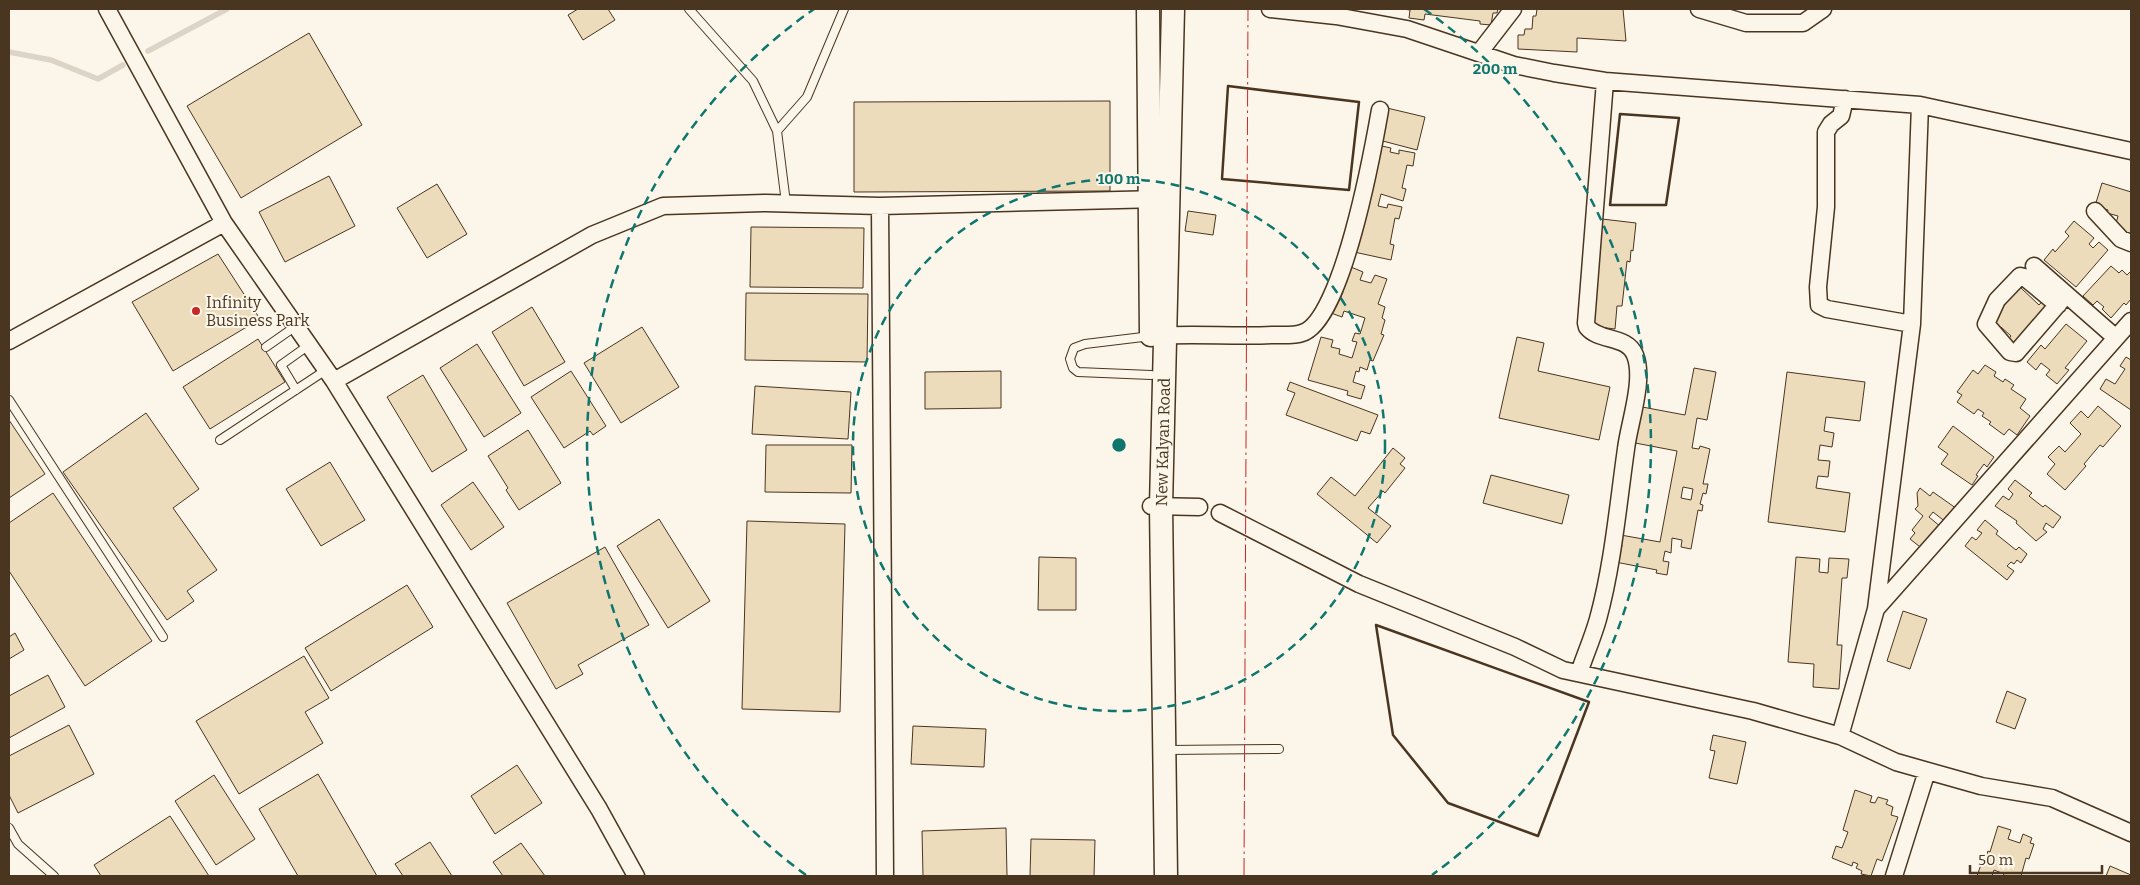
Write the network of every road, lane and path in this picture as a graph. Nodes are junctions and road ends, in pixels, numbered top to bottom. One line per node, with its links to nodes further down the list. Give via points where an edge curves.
1 (107, 9): 22 (street)
2 (689, 9): 16 (lane, via 753,81)
3 (844, 9): 16 (lane, via 807,97)
4 (1148, 9): 18 (street, New Kalyan Road)
5 (1173, 9): 18 (street, New Kalyan Road)
6 (1270, 9): 10 (street)
7 (1513, 9): 11 (street)
8 (1699, 9): 9 (street, via 1746,23 1803,23)
9 (1823, 9)
10 (1336, 12): 11 (street, via 1407,29)
11 (1480, 54): 12 (street, via 1554,74)
12 (1605, 81): 13 (street); 44 (street, via 1586,323 1594,334 1630,347 1635,355 1637,382 1614,537 1598,618)
13 (1846, 99): 14 (street); 27 (street, via 1841,116 1826,132 1826,206 1819,305)
14 (1920, 105): 17 (street); 27 (street)
15 (1380, 110): 29 (street, via 1361,204 1336,289 1317,324 1303,333 1242,337)
16 (777, 131): 19 (lane)
17 (2131, 151)
18 (1160, 199): 20 (street); 29 (street, New Kalyan Road)
19 (786, 204): 20 (street); 34 (street, via 663,206 592,235)
20 (880, 206): 54 (street)
21 (2095, 211): 23 (street, via 2121,239)
22 (224, 223): 28 (street); 31 (street)
23 (2131, 243)
24 (2034, 266): 25 (street)
25 (2062, 300): 25 (street, via 2014,354 1987,327 1986,321 1997,300 2020,276); 30 (street)
26 (2131, 321): 30 (street)
27 (1912, 324): 42 (street)
28 (296, 326): 32 (street); 33 (lane)
29 (1158, 336): 35 (street, New Kalyan Road); 35 (lane, via 1085,344 1074,348 1070,359 1078,372); 39 (street, New Kalyan Road)
30 (2116, 338): 42 (street)
31 (9, 341)
32 (309, 344): 34 (street); 36 (lane, via 281,365)
33 (266, 347)
34 (330, 375): 36 (lane); 53 (street, via 599,809)
35 (1151, 376): 39 (street, New Kalyan Road)
36 (296, 390): 38 (lane)
37 (9, 400): 43 (lane)
38 (220, 440)
39 (1156, 506): 40 (street); 47 (street, New Kalyan Road)
40 (1199, 507)
41 (1220, 513): 44 (street, via 1359,584 1515,647 1563,670)
42 (1876, 609): 45 (street)
43 (163, 637)
44 (1579, 673): 45 (street, via 1753,711)
45 (1840, 736): 48 (street, via 1896,762)
46 (1279, 749): 47 (lane)
47 (1157, 751): 49 (street, New Kalyan Road)
48 (1927, 771): 51 (street, via 1981,786 2052,798); 57 (street)
49 (1157, 792): 55 (street); 56 (street)
50 (9, 828): 52 (lane, via 18,844)
51 (2131, 833)
52 (54, 876)
53 (636, 876)
54 (885, 876)
55 (1151, 876)
56 (1166, 876)
57 (1894, 876)

